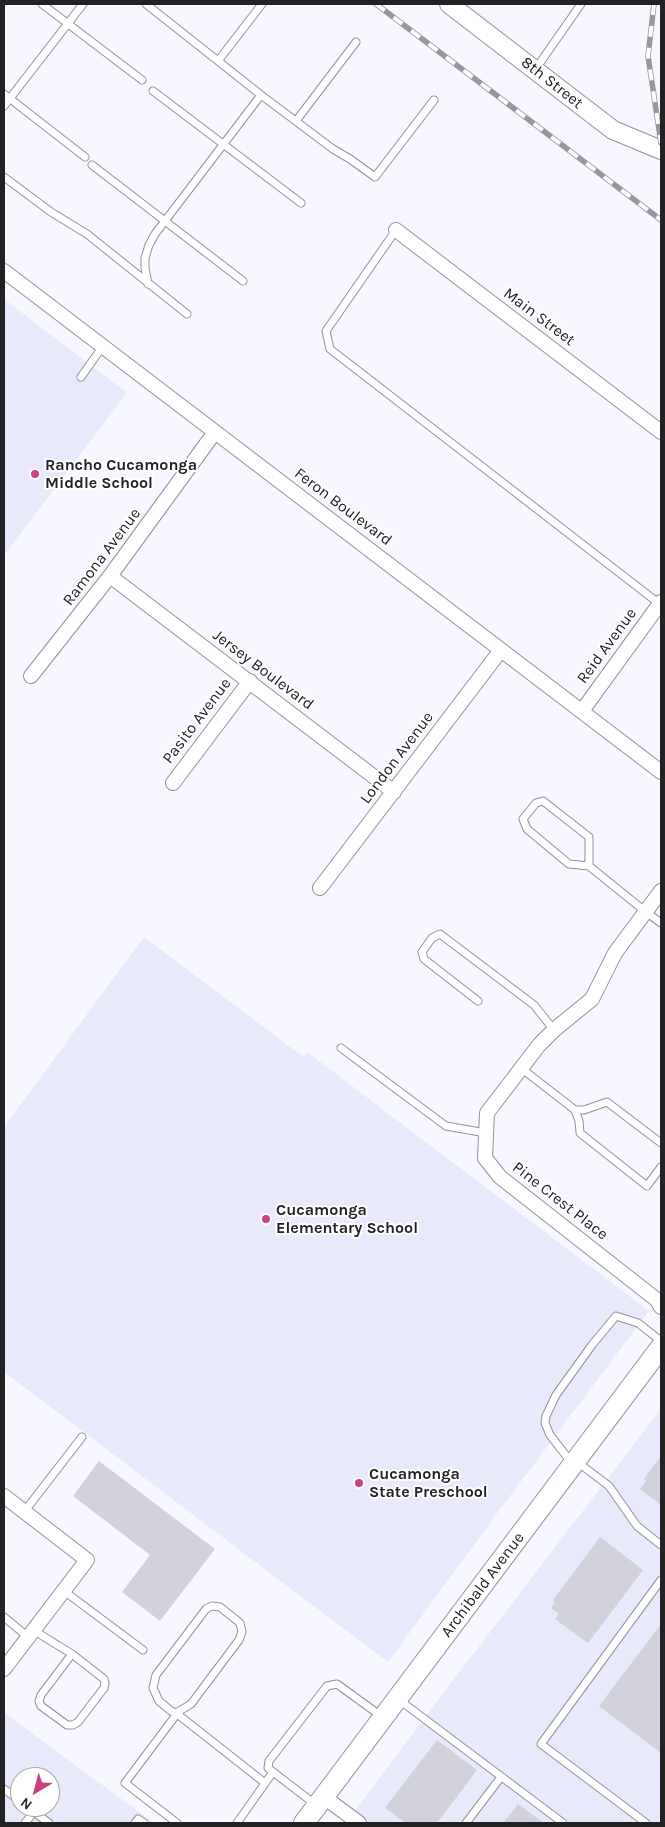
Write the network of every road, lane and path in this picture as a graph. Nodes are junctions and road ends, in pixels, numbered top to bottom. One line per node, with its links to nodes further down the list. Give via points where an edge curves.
1 (42, 4): 7 (lane)
2 (83, 4): 7 (lane)
3 (146, 4): 9 (lane)
4 (262, 4): 9 (lane)
5 (449, 4): 10 (street, 8th Street)
6 (581, 4): 10 (lane)
7 (68, 24): 11 (lane); 14 (lane)
8 (356, 42): 17 (lane)
9 (218, 62): 13 (lane)
10 (535, 70): 19 (street, 8th Street, via 613,130)
11 (142, 80)
12 (152, 91): 18 (lane)
13 (261, 95): 17 (lane); 18 (lane)
14 (7, 96): 16 (lane); 20 (lane)
15 (434, 100): 17 (lane, via 374,177)
16 (4, 106)
17 (296, 121)
18 (223, 144): 23 (lane); 24 (lane)
19 (661, 150)
20 (85, 157)
21 (92, 165): 24 (lane)
22 (4, 178): 28 (lane, via 87,234)
23 (301, 203)
24 (165, 221): 27 (lane); 28 (lane, via 149,245 145,258)
25 (396, 230): 33 (street, Main Street); 35 (lane, via 326,331 330,349)
26 (4, 271): 30 (street, Feron Boulevard)
27 (243, 281)
28 (148, 284): 29 (lane)
29 (187, 314)
30 (103, 346): 31 (lane); 32 (street, Feron Boulevard)
31 (81, 377)
32 (215, 432): 34 (street, Ramona Avenue); 36 (street, Feron Boulevard)
33 (661, 432)
34 (110, 576): 37 (street, Ramona Avenue); 38 (street, Jersey Boulevard)
35 (661, 604): 39 (street, Reid Avenue)
36 (501, 650): 39 (street, Feron Boulevard); 42 (street, London Avenue)
37 (31, 676)
38 (250, 681): 41 (street, Pasito Avenue); 42 (street, Jersey Boulevard)
39 (582, 711): 40 (street, Feron Boulevard)
40 (661, 772)
41 (172, 783)
42 (394, 792): 44 (street, London Avenue)
43 (589, 866): 43 (lane, via 569,864 527,830 523,819 536,803 543,801 589,837); 46 (lane)
44 (320, 888)
45 (661, 891): 46 (street, Pine Crest Place)
46 (646, 912): 47 (lane); 49 (street, Pine Crest Place, via 615,953 592,1000)
47 (661, 923)
48 (478, 1001): 49 (lane, via 424,959 422,952 432,938 440,934 534,1005)
49 (554, 1030): 51 (street, Pine Crest Place)
50 (341, 1048): 53 (lane, via 446,1126)
51 (521, 1068): 52 (lane); 53 (street, Pine Crest Place, via 487,1113)
52 (575, 1110): 54 (lane, via 607,1102); 55 (lane, via 580,1133 647,1186)
53 (486, 1134): 56 (street, Pine Crest Place, via 485,1158 500,1177 658,1300)
54 (661, 1143)
55 (661, 1167)
56 (661, 1307)
57 (661, 1341): 60 (lane, via 638,1323 616,1316 556,1395 545,1423 550,1435)
58 (661, 1347): 60 (main road, Archibald Avenue)
59 (82, 1437): 62 (lane)
60 (574, 1463): 63 (lane, via 609,1486 637,1526); 71 (main road, Archibald Avenue)
61 (5, 1501): 62 (street)
62 (24, 1512): 65 (street, via 87,1560)
63 (661, 1545)
64 (661, 1580): 86 (lane, via 541,1744)
65 (64, 1591): 67 (street); 68 (lane)
66 (4, 1617): 67 (lane)
67 (31, 1634): 69 (lane); 70 (street)
68 (142, 1650)
69 (72, 1654): 69 (lane, via 104,1678 105,1683 78,1722 67,1725 39,1701)
70 (4, 1669)
71 (398, 1698): 73 (main road, Archibald Avenue); 75 (lane)
72 (176, 1713): 72 (lane, via 191,1704 242,1632 240,1623 220,1607 206,1608 156,1675 152,1688 159,1701); 76 (lane); 80 (lane, via 126,1783)
73 (384, 1718): 74 (lane, via 337,1684 327,1686 269,1761 268,1768); 77 (main road, Archibald Avenue)
74 (273, 1772): 76 (lane); 77 (lane)
75 (501, 1777): 84 (lane); 85 (lane)
76 (265, 1783): 81 (lane)
77 (321, 1801): 82 (main road, Archibald Avenue); 83 (street)
78 (135, 1823): 79 (lane, via 138,1819)
79 (144, 1823)
80 (177, 1823)
81 (237, 1823)
82 (304, 1823)
83 (359, 1823)
84 (466, 1823)
85 (563, 1823)
86 (646, 1823)

